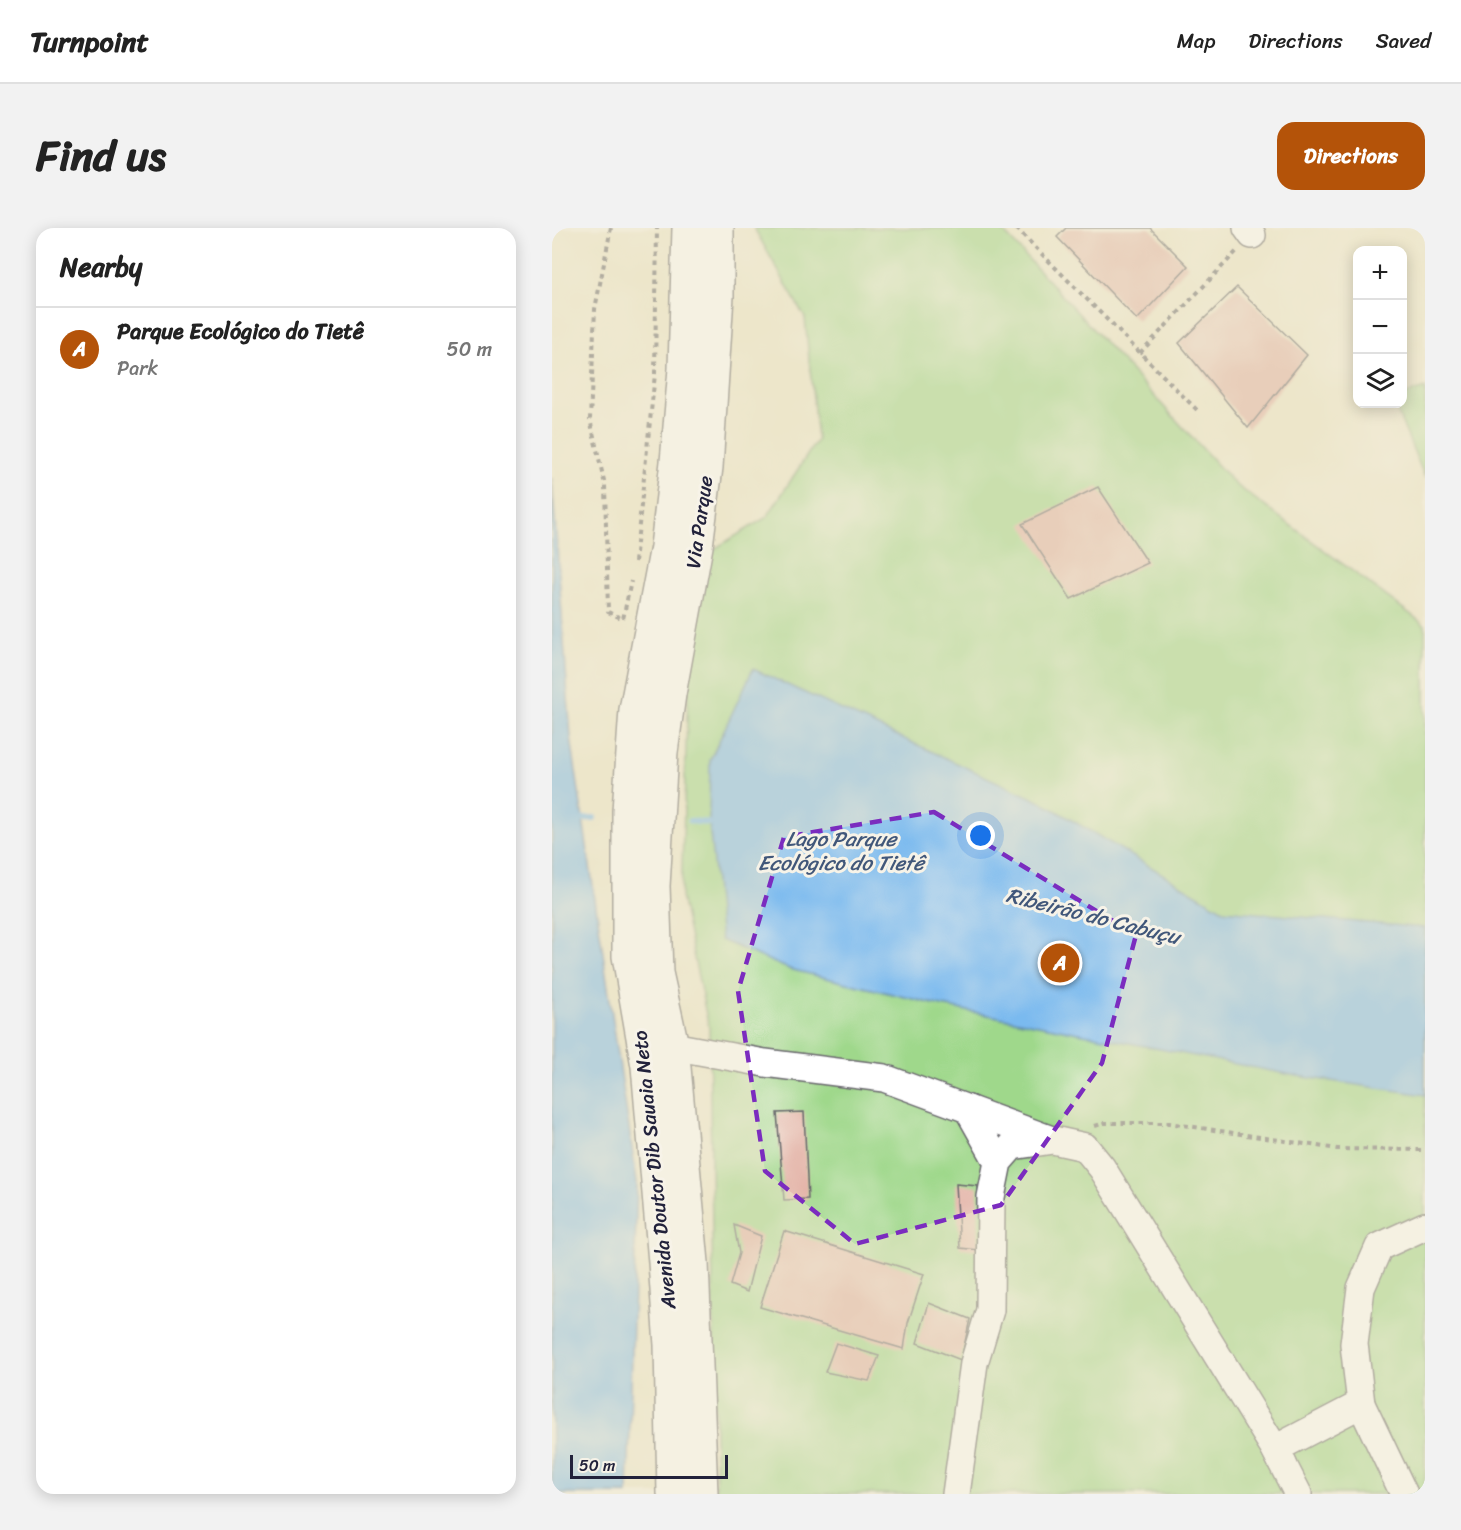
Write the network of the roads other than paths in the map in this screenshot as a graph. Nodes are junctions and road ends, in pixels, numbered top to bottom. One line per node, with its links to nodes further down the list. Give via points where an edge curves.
1 (689, 228): 3 (main road, Via Parque, via 685,369 677,462 667,547 636,710)
2 (717, 228): 3 (main road, Via Parque, via 706,467 696,546)
3 (643, 812): 4 (main road, Avenida Doutor Dib Sauaia Neto, via 656,973); 11 (main road, Avenida Doutor Dib Sauaia Neto, via 628,956 648,1066 661,1217 671,1345)
4 (672, 1046): 5 (lane, via 884,1078); 12 (main road, Avenida Doutor Dib Sauaia Neto, via 692,1263)
5 (968, 1109): 6 (lane); 7 (lane)
6 (1053, 1140): 7 (lane, via 1012,1146); 10 (lane, via 1085,1147 1102,1168)
7 (998, 1162): 13 (lane, via 991,1197 990,1310 974,1363)
8 (1425, 1226): 9 (lane, via 1379,1247 1361,1288 1354,1344)
9 (1361, 1404): 10 (lane); 15 (lane)
10 (1275, 1449): 14 (lane)
11 (674, 1494)
12 (701, 1494)
13 (956, 1494)
14 (1299, 1494)
15 (1404, 1494)

